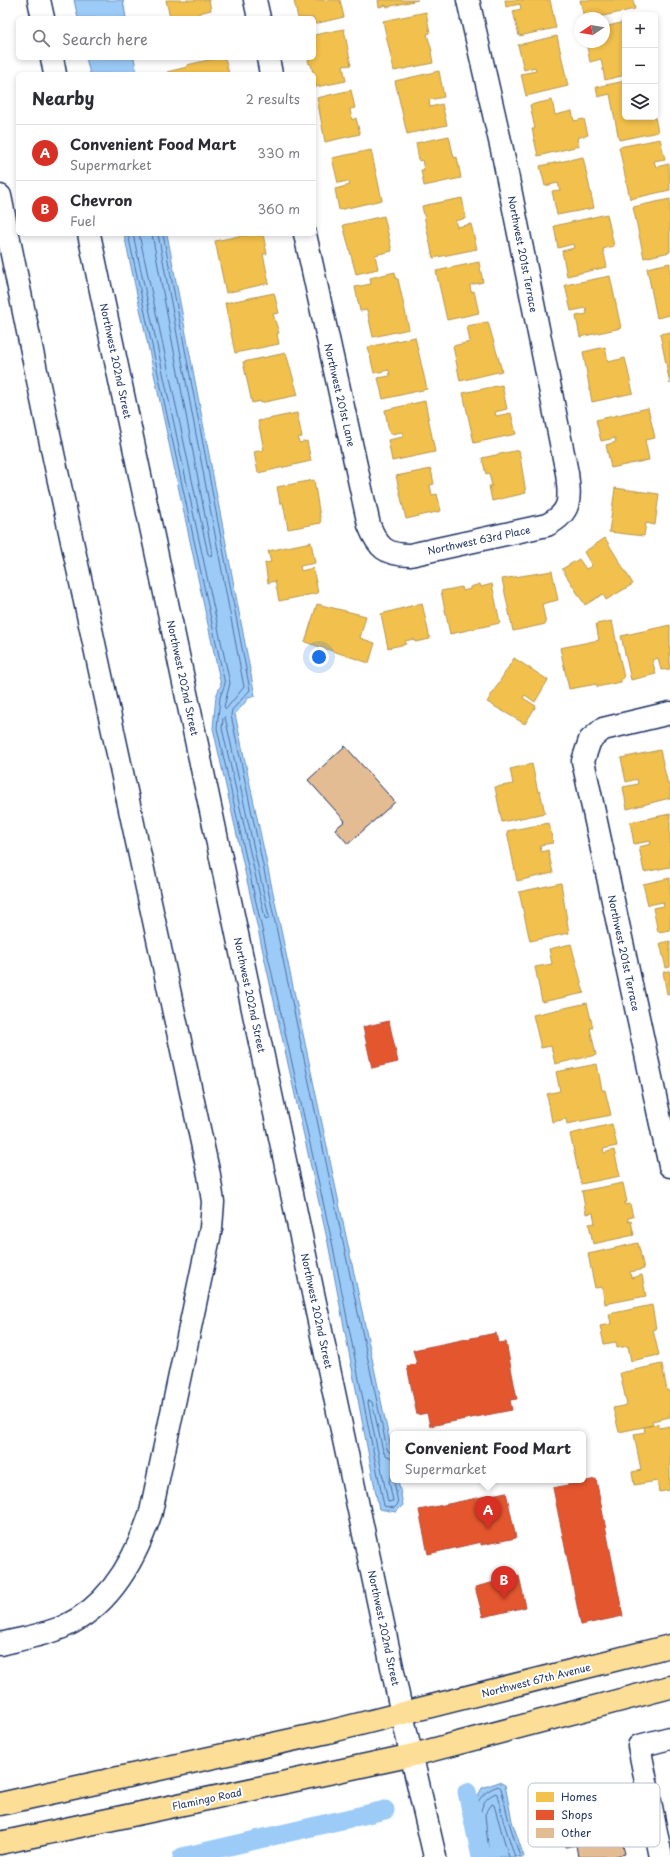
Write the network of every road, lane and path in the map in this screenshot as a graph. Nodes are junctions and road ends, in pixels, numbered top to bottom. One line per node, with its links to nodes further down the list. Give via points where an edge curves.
1 (39, 0): 4 (street)
2 (255, 0): 5 (street)
3 (468, 0): 13 (street, Northwest 201st Terrace, via 503,154 567,474 570,497)
4 (43, 16)
5 (259, 16)
6 (52, 60): 8 (street)
7 (268, 60): 9 (street)
8 (55, 72)
9 (271, 72)
10 (0, 196): 17 (street, via 213,1202 206,1254 151,1512 134,1556 120,1579 87,1614 48,1632)
11 (89, 236): 20 (street, Northwest 202nd Street)
12 (305, 236): 14 (street, Northwest 201st Lane, via 369,525 375,540)
13 (567, 509): 14 (street, Northwest 63rd Place, via 558,520 547,526 410,554 396,555)
14 (386, 550)
15 (670, 714): 16 (street, Northwest 201st Terrace, via 603,729 590,740 583,761)
16 (670, 1166)
17 (0, 1644)
18 (670, 1646): 20 (main road, Northwest 67th Avenue)
19 (670, 1687): 22 (main road)
20 (402, 1714): 22 (street, Northwest 202nd Street); 24 (main road)
21 (670, 1738): 23 (street, via 639,1746)
22 (413, 1755): 25 (main road, Flamingo Road); 27 (street, Northwest 202nd Street)
23 (646, 1783)
24 (0, 1804)
25 (0, 1843)
26 (659, 1847): 28 (street)
27 (435, 1857)
28 (661, 1857)

